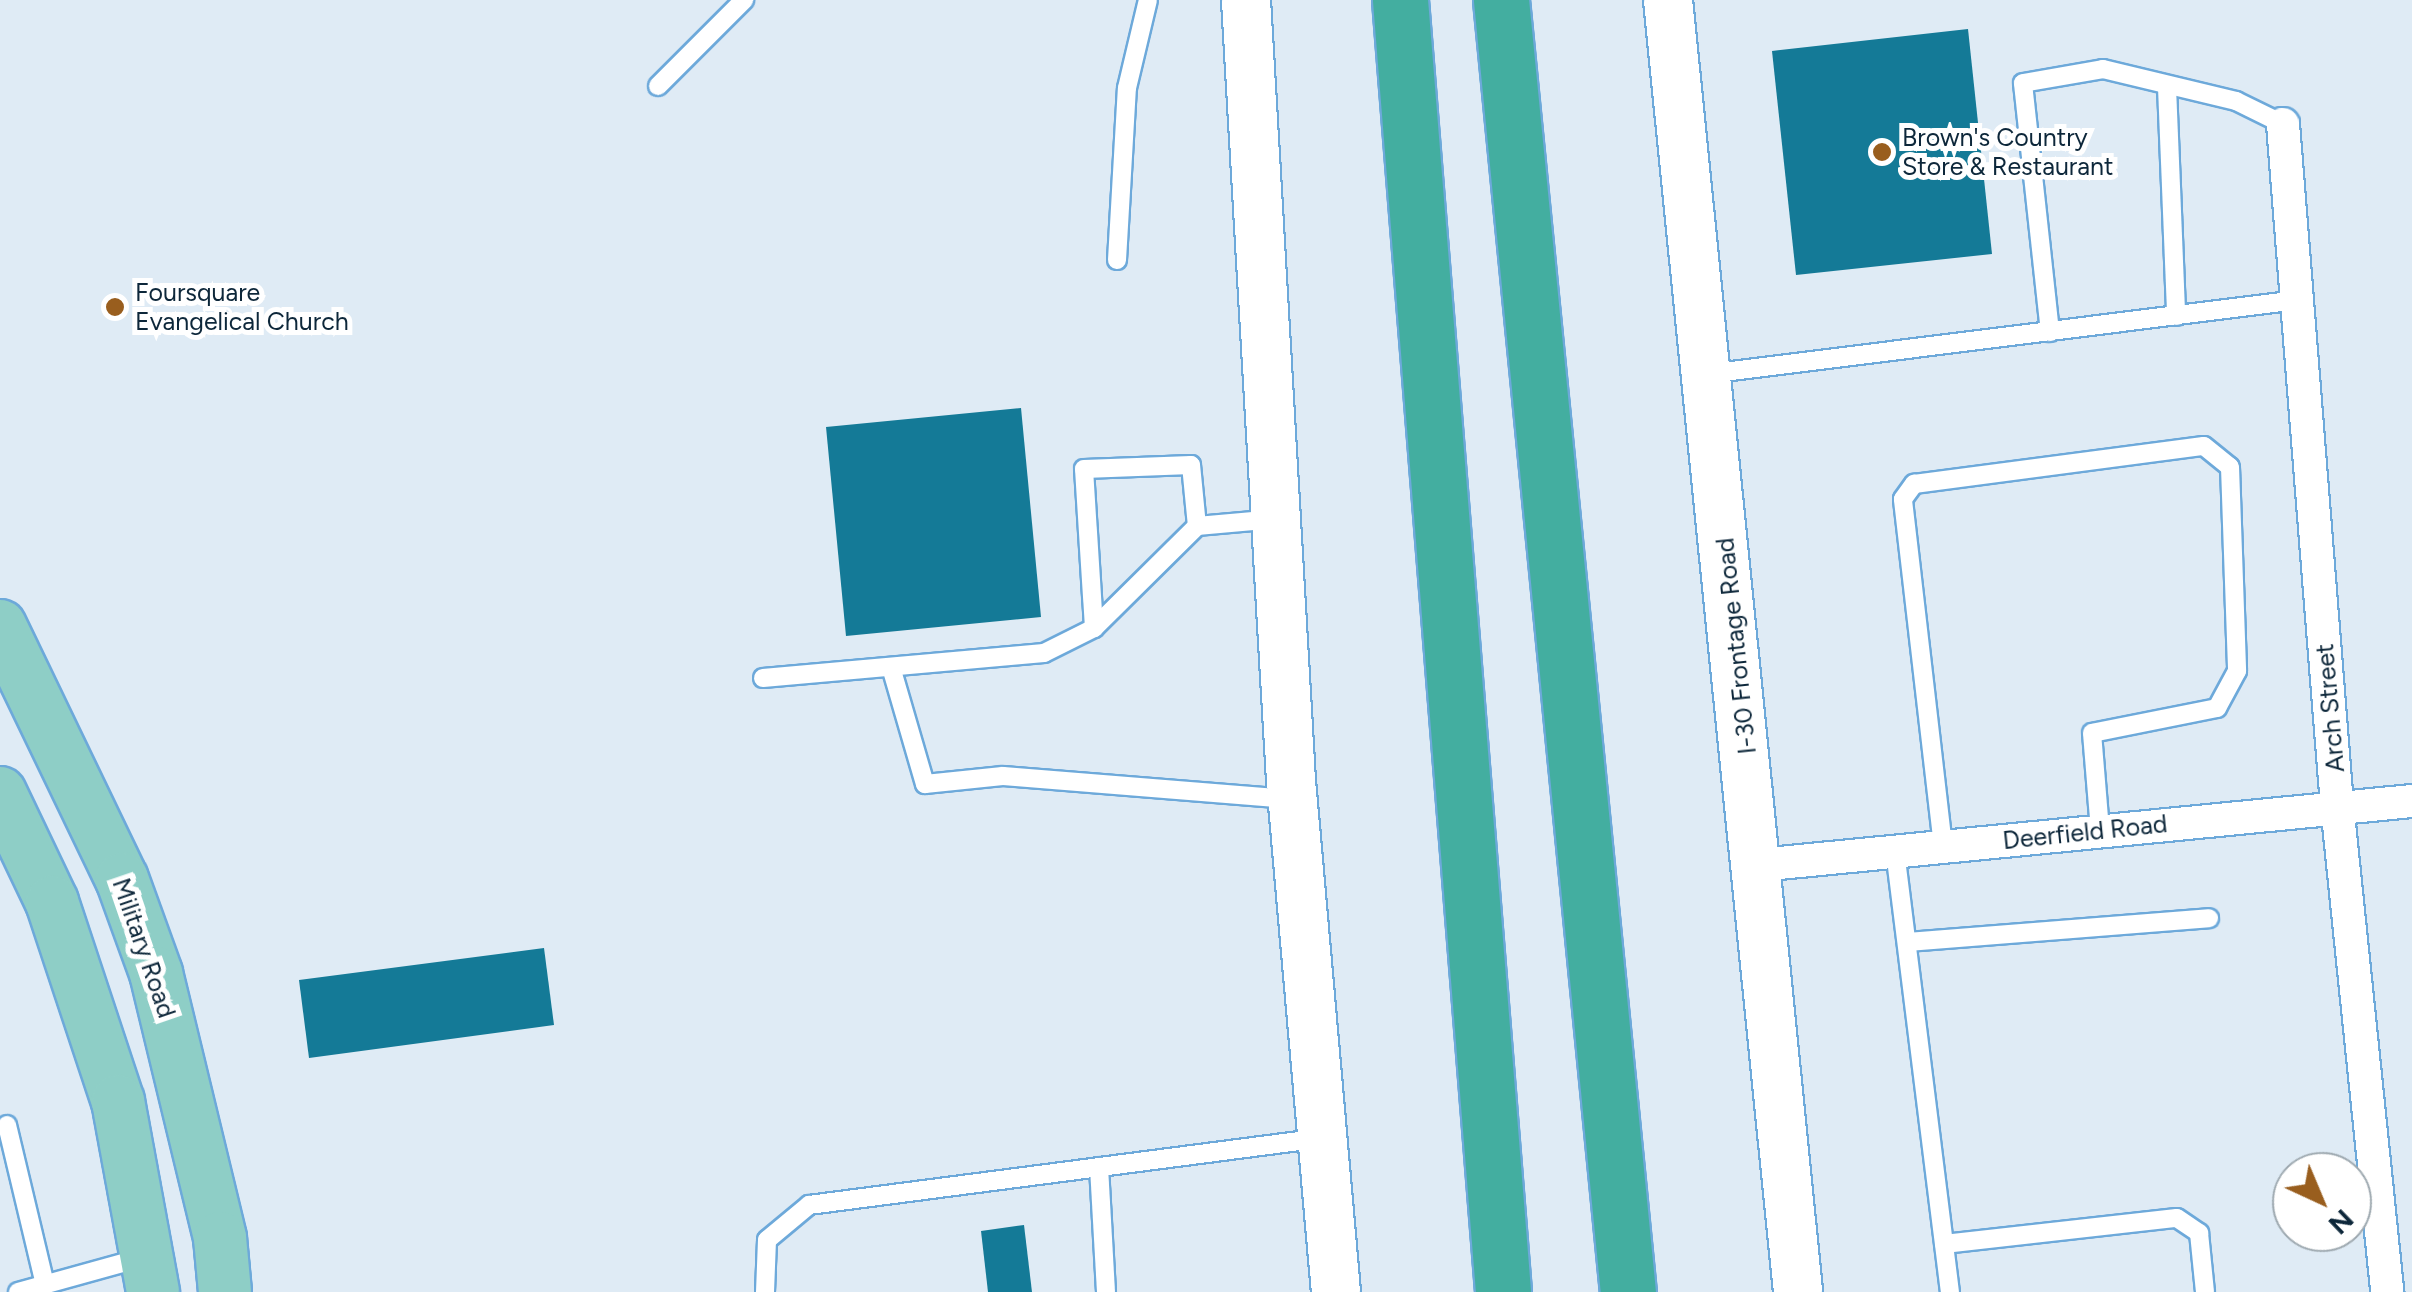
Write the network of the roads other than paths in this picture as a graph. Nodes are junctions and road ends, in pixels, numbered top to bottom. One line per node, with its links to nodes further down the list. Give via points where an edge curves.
1 (744, 0): 7 (lane)
2 (1148, 0): 10 (lane, via 1127,88)
3 (1246, 0): 15 (main road)
4 (1400, 0): 43 (highway)
5 (1502, 0): 44 (highway)
6 (1668, 0): 14 (main road, I-30 Frontage Road)
7 (658, 86)
8 (2167, 87): 9 (lane, via 2236,101); 12 (lane); 13 (lane, via 2103,69 2023,83)
9 (2283, 124): 11 (street, Arch Street)
10 (1117, 260)
11 (2297, 300): 12 (lane); 24 (street, Arch Street)
12 (2176, 316): 13 (lane)
13 (2050, 332): 14 (lane)
14 (1708, 374): 28 (main road, I-30 Frontage Road)
15 (1276, 519): 16 (lane); 22 (main road)
16 (1197, 526): 18 (lane); 18 (lane, via 1192,466 1084,469)
17 (0, 626): 34 (main road, Military Road, via 122,880 156,973)
18 (1094, 628): 19 (lane, via 1044,653)
19 (891, 667): 20 (lane); 22 (lane, via 925,784 1002,776)
20 (763, 678)
21 (0, 793): 36 (main road, via 52,902 118,1101)
22 (1293, 799): 32 (main road)
23 (2412, 801): 24 (street, Deerfield Road)
24 (2338, 806): 25 (street, Deerfield Road); 48 (street, Arch Street)
25 (2100, 830): 26 (street, Deerfield Road); 26 (lane, via 2092,733 2218,708 2236,672 2230,467 2204,446 1914,484 1903,498)
26 (1943, 846): 27 (street, Deerfield Road)
27 (1895, 851): 28 (street, Deerfield Road); 30 (lane)
28 (1759, 865): 45 (main road, I-30 Frontage Road)
29 (2208, 918): 30 (lane)
30 (1907, 942): 35 (lane)
31 (7, 1124): 37 (lane)
32 (1322, 1138): 33 (lane); 42 (main road)
33 (1099, 1167): 40 (lane, via 809,1204 767,1240); 41 (lane)
34 (220, 1238): 36 (main road); 39 (main road, Military Road)
35 (1944, 1244): 46 (lane); 47 (lane, via 2177,1218 2198,1233)
36 (151, 1274): 37 (lane)
37 (45, 1285): 38 (lane)
38 (18, 1292)
39 (225, 1292)
40 (765, 1292)
41 (1106, 1292)
42 (1336, 1292)
43 (1502, 1292)
44 (1628, 1292)
45 (1798, 1292)
46 (1950, 1292)
47 (2205, 1292)
48 (2386, 1292)

